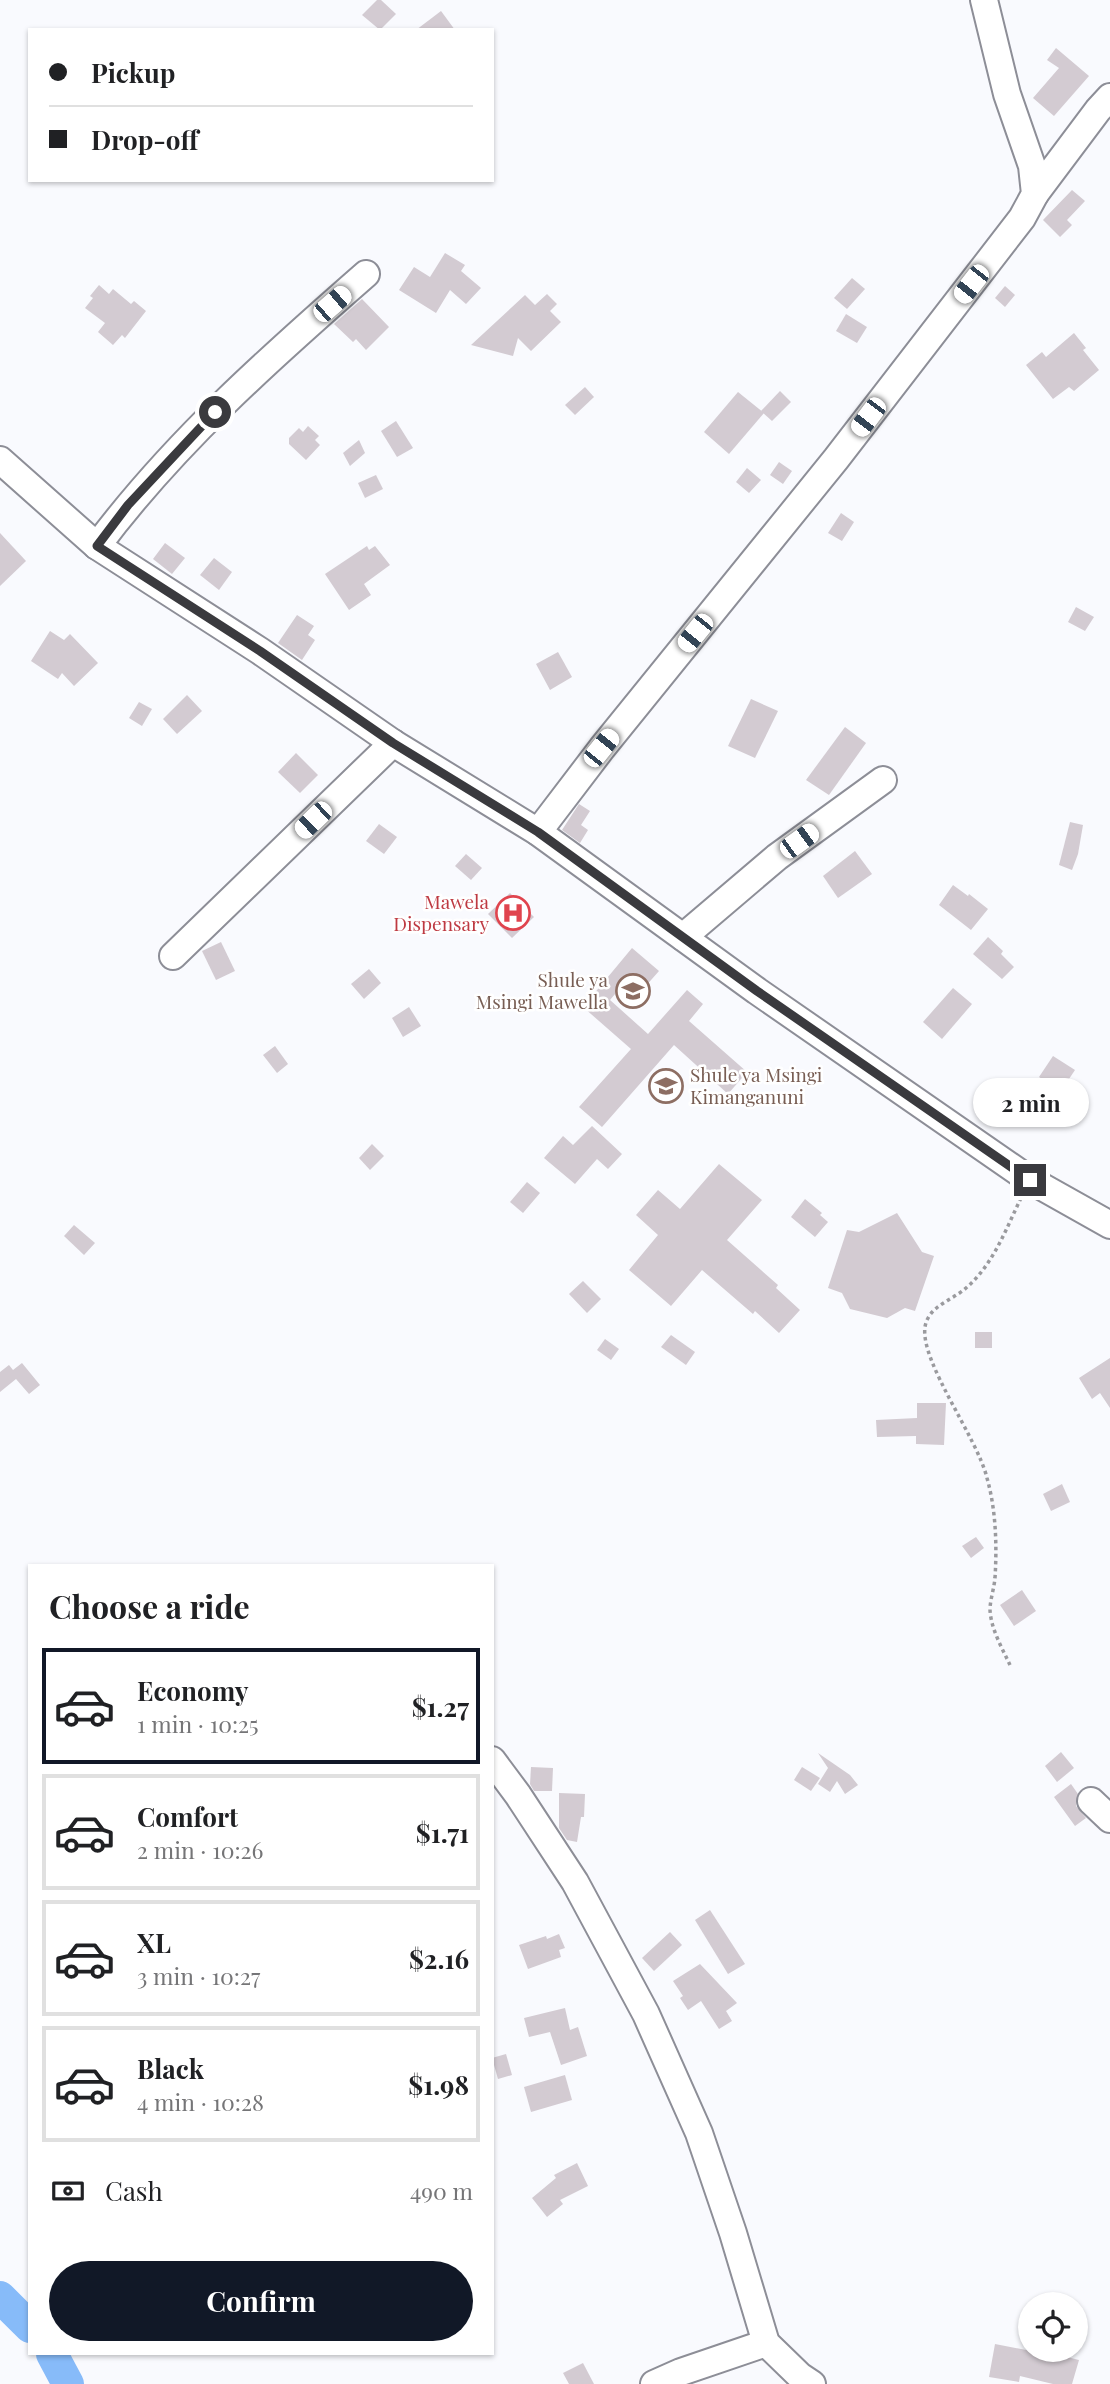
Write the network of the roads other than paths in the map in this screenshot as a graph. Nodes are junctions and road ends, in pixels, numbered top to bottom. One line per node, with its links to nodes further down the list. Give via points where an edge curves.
1 (984, 0): 3 (street, via 1007,94 1032,166)
2 (1110, 97): 3 (street)
3 (1035, 194): 9 (street, via 1022,218 836,459)
4 (366, 274): 6 (street, via 198,428)
5 (0, 460): 6 (street)
6 (97, 546): 7 (street)
7 (393, 743): 9 (street); 11 (street)
8 (883, 779): 10 (street, via 777,857)
9 (538, 832): 10 (street)
10 (683, 937): 12 (street, via 1030,1180)
11 (173, 956)
12 (1110, 1225)
13 (494, 1763): 16 (street, via 575,1882 646,2014 699,2133)
14 (1091, 1801): 15 (street)
15 (1110, 1819)
16 (766, 2343): 17 (street); 18 (street)
17 (654, 2384)
18 (812, 2384)

